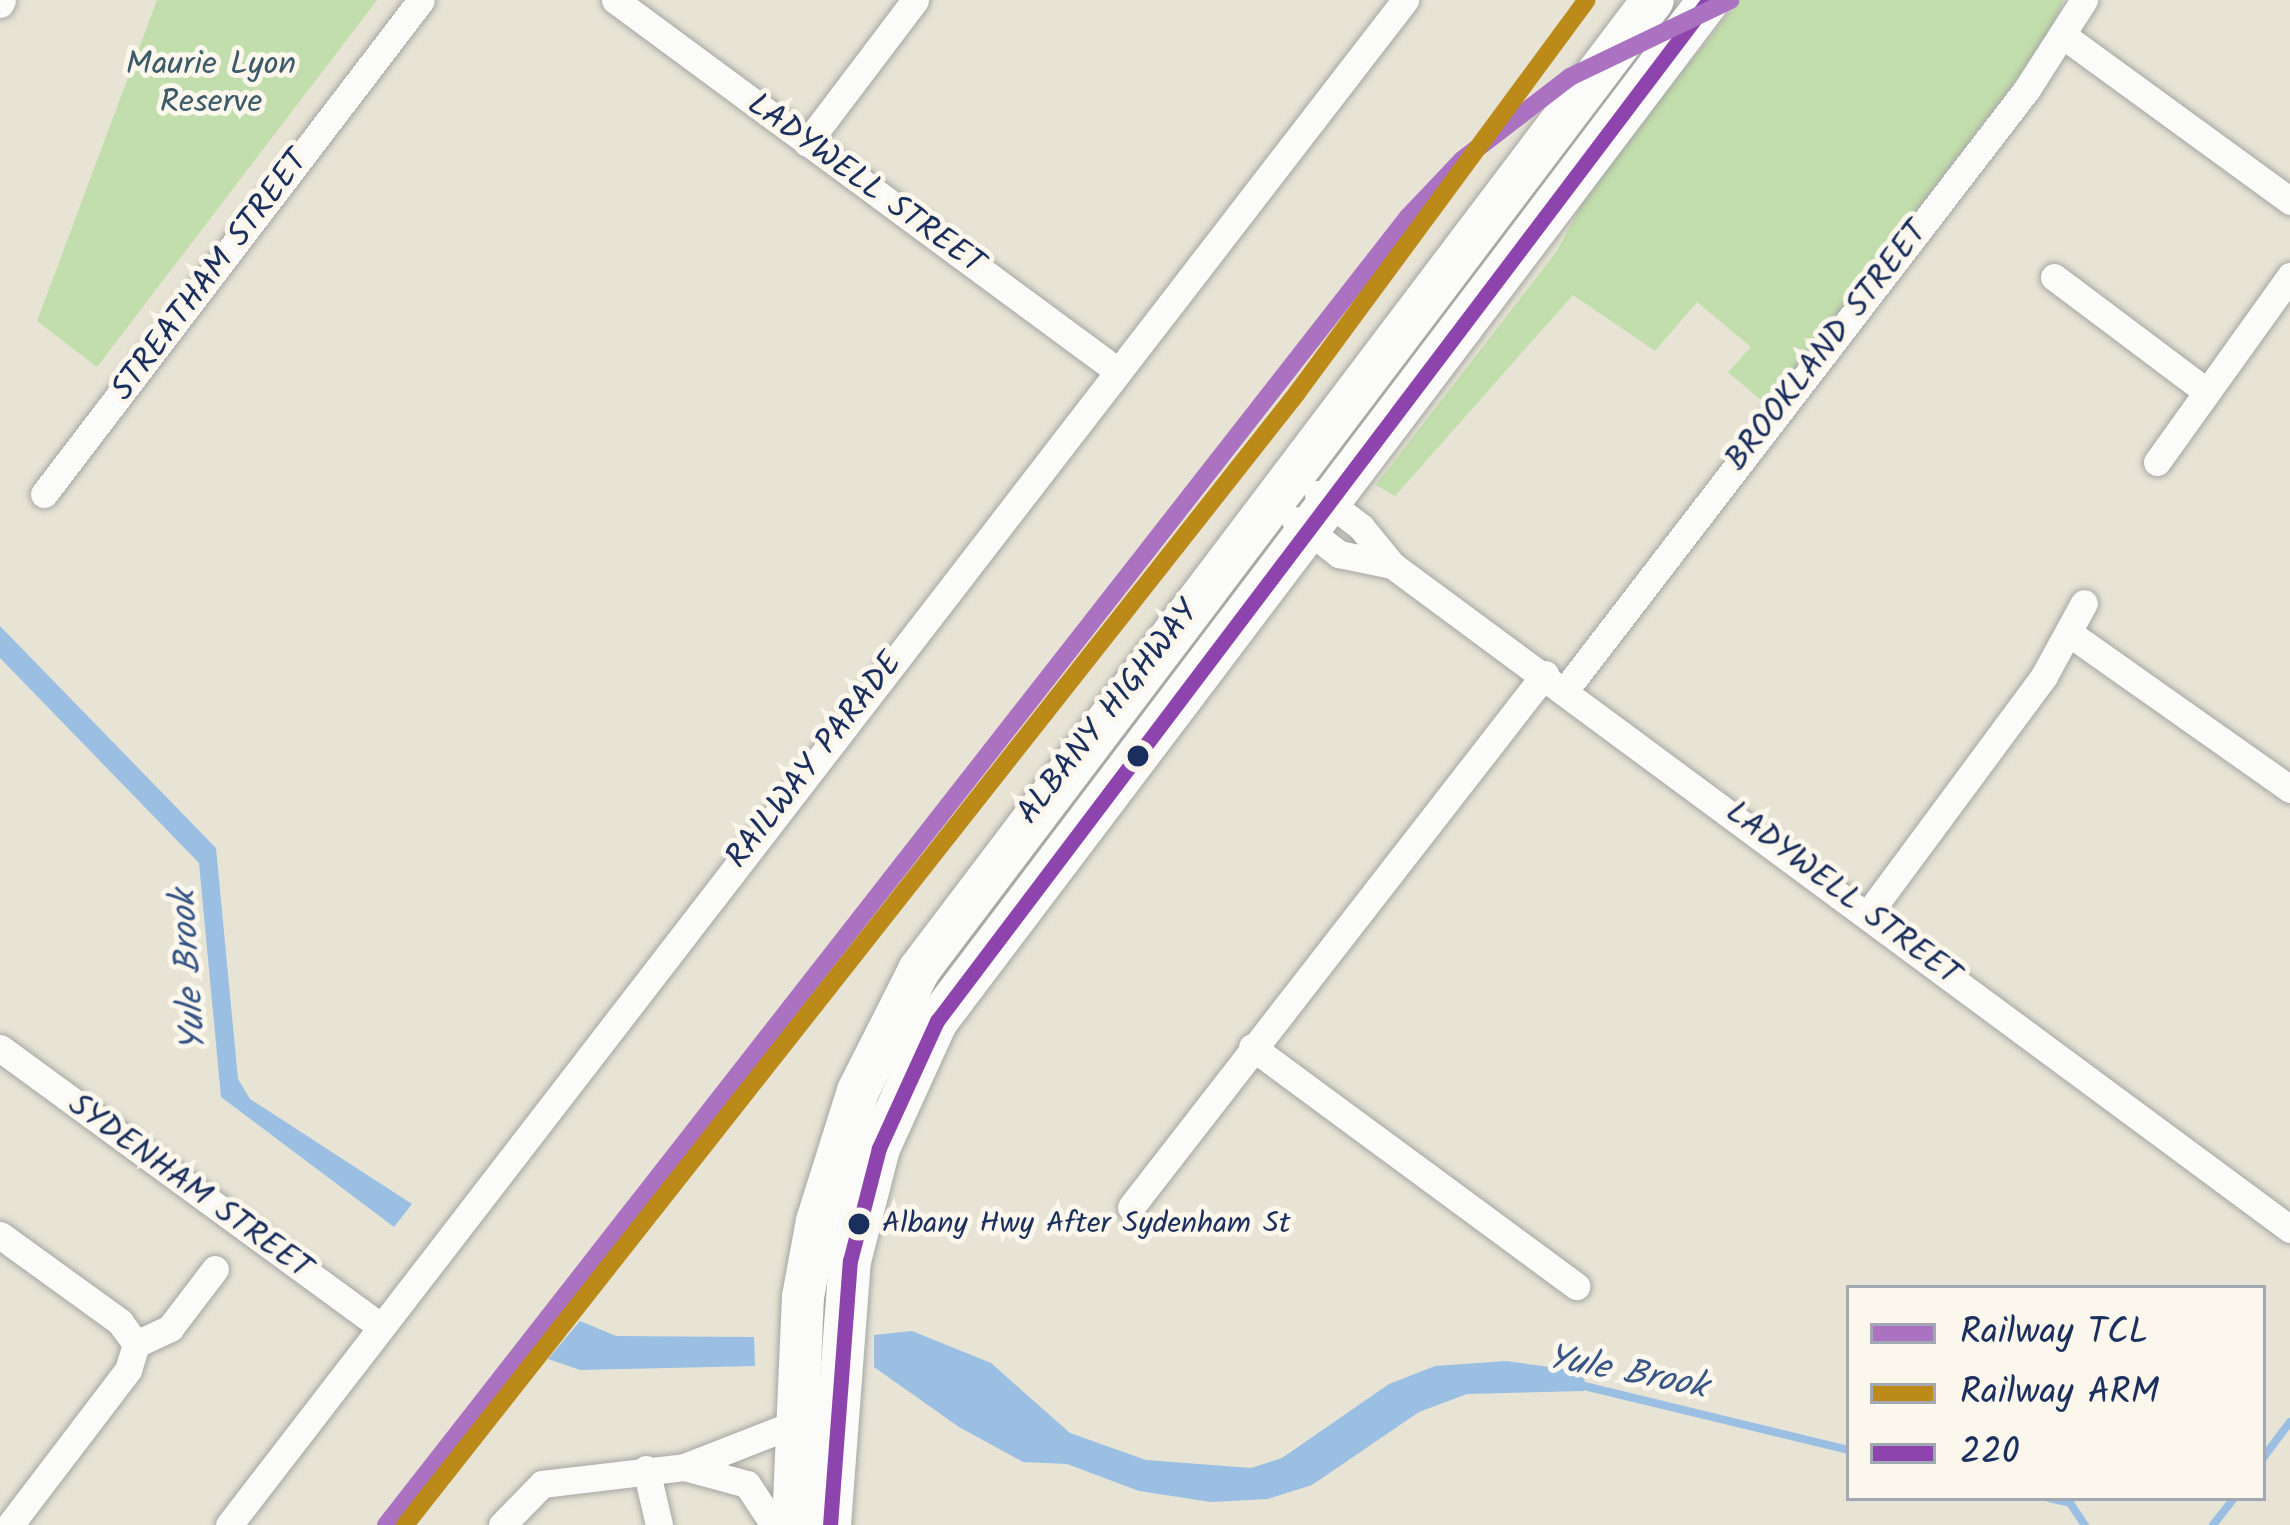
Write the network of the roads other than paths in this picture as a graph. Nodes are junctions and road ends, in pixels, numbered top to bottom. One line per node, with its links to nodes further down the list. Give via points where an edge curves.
1 (421, 0): 17 (street, STREATHAM STREET)
2 (615, 0): 9 (street, LADYWELL STREET)
3 (915, 0): 9 (street)
4 (1405, 0): 13 (street, RAILWAY PARADE)
5 (1653, 0): 16 (highway, ALBANY HIGHWAY)
6 (1708, 0): 18 (highway, ALBANY HIGHWAY)
7 (2084, 0): 8 (street, BROOKLAND STREET)
8 (2064, 37): 10 (street); 21 (street, BROOKLAND STREET)
9 (807, 143): 13 (street, LADYWELL STREET)
10 (2290, 201)
11 (2290, 276): 14 (street)
12 (2054, 277): 14 (street)
13 (1115, 369): 31 (street, RAILWAY PARADE)
14 (2206, 392): 15 (street)
15 (2157, 462)
16 (1282, 489): 18 (street, LADYWELL STREET); 33 (highway, ALBANY HIGHWAY, via 967,899 879,1046 838,1141 803,1297)
17 (44, 494)
18 (1318, 517): 21 (street, LADYWELL STREET); 33 (highway, ALBANY HIGHWAY, via 937,1022 879,1148)
19 (2084, 603): 20 (street)
20 (2069, 633): 22 (street); 23 (street)
21 (1555, 681): 23 (street, LADYWELL STREET); 24 (street, BROOKLAND STREET)
22 (2290, 789)
23 (1868, 914): 27 (street, LADYWELL STREET)
24 (1252, 1047): 26 (street, BROOKLAND STREET); 30 (street)
25 (0, 1048): 31 (street, SYDENHAM STREET)
26 (1131, 1208)
27 (2290, 1229)
28 (0, 1234): 32 (street, via 120,1322)
29 (215, 1269): 32 (street, via 170,1328)
30 (1576, 1286)
31 (380, 1326): 37 (street, RAILWAY PARADE)
32 (136, 1344): 36 (street, via 128,1370)
33 (815, 1426): 34 (street); 41 (highway, ALBANY HIGHWAY); 42 (highway, ALBANY HIGHWAY); 43 (highway, via 846,1472)
34 (684, 1467): 35 (street); 40 (street, via 747,1484)
35 (646, 1469): 38 (street, via 542,1484); 39 (street)
36 (10, 1525)
37 (229, 1525)
38 (502, 1525)
39 (658, 1525)
40 (774, 1525)
41 (793, 1525)
42 (830, 1525)
43 (844, 1525)

